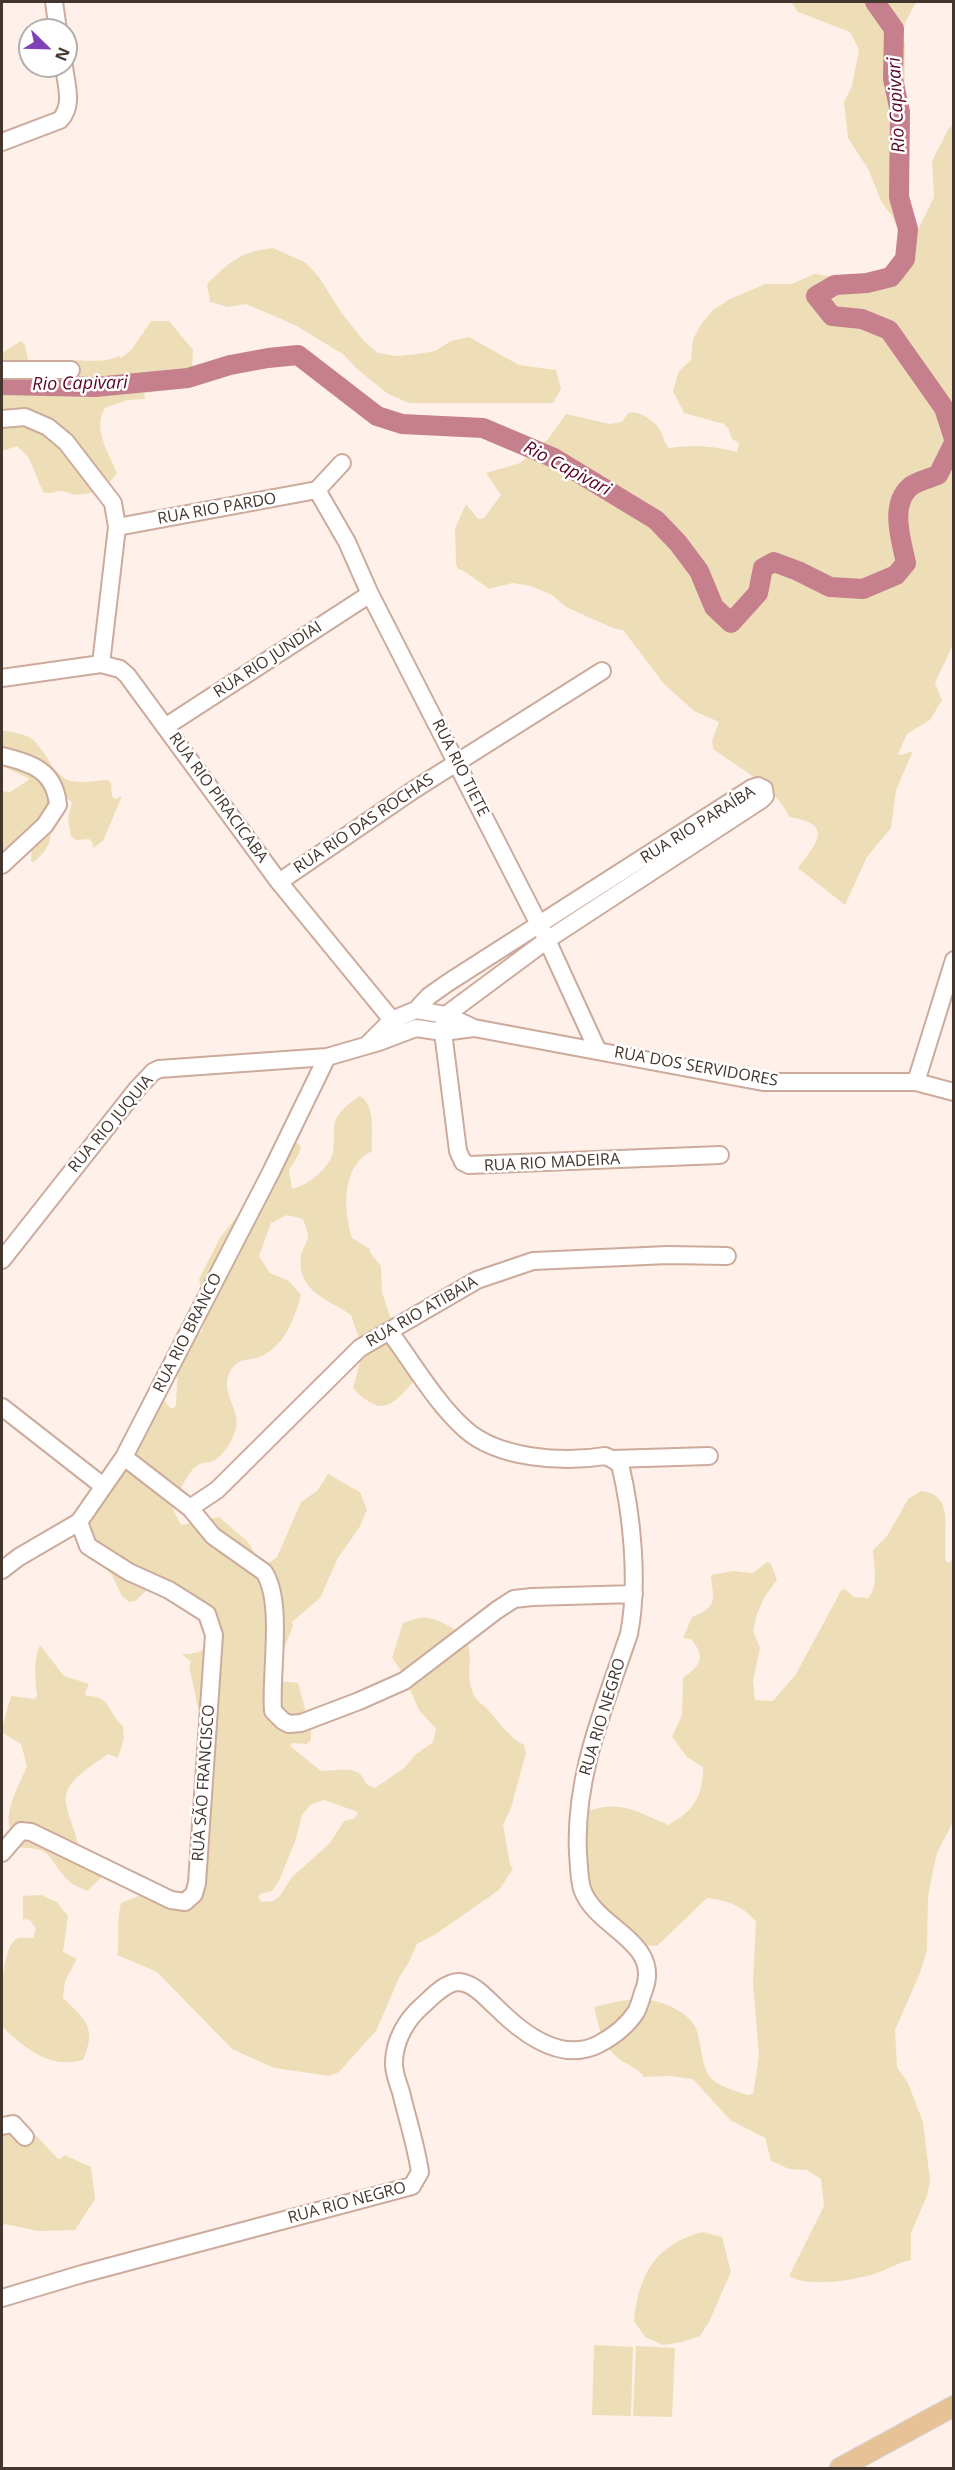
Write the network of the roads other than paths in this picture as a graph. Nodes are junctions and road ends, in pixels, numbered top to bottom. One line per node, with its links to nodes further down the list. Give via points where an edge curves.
1 (54, 2): 2 (street)
2 (56, 18)
3 (65, 78): 4 (street, via 68,98 66,113 60,120)
4 (2, 142)
5 (2, 370): 6 (street)
6 (71, 370)
7 (2, 419): 10 (street, via 26,417 48,427 66,442 113,503)
8 (342, 463): 9 (street)
9 (318, 490): 10 (street, RUA RIO PARDO); 11 (street, RUA RIO TIETE)
10 (117, 527): 12 (street)
11 (370, 594): 15 (street, RUA RIO JUNDIAI); 17 (street, RUA RIO TIETE)
12 (101, 664): 14 (street); 15 (street, RUA RIO PIRACICABA, via 127,675)
13 (602, 670): 17 (street, RUA RIO DAS ROCHAS)
14 (2, 678)
15 (165, 727): 19 (street, RUA RIO PIRACICABA)
16 (2, 756): 18 (street, via 26,762 42,772 53,782 58,806 45,825)
17 (457, 762): 19 (street, RUA RIO DAS ROCHAS); 20 (street, RUA RIO TIETE)
18 (2, 865)
19 (279, 882): 26 (street, RUA RIO PIRACICABA)
20 (543, 933): 20 (street, RUA RIO PARAÍBA, via 761,800 764,789 752,788); 22 (street, RUA RIO PARAÍBA, via 436,992); 23 (street, RUA RIO PARAÍBA); 28 (street, RUA RIO TIETE)
21 (954, 960): 30 (street)
22 (416, 1010): 23 (street, RUA DOS SERVIDORES); 24 (street); 26 (street, RUA RIO PARAÍBA)
23 (446, 1015): 25 (street, RUA DOS SERVIDORES); 27 (street, RUA RIO MADEIRA)
24 (416, 1028): 26 (street); 27 (street, RUA DOS SERVIDORES)
25 (474, 1028): 27 (street, RUA DOS SERVIDORES); 28 (street, RUA DOS SERVIDORES)
26 (393, 1029): 29 (street, RUA RIO JUQUIA, via 367,1045)
27 (443, 1032): 32 (street, RUA RIO MADEIRA, via 458,1151 469,1165)
28 (597, 1049): 30 (street, RUA DOS SERVIDORES, via 763,1082)
29 (327, 1057): 34 (street, RUA RIO JUQUIA, via 153,1072); 38 (street, RUA RIO BRANCO)
30 (916, 1082): 31 (street, RUA DOS SERVIDORES)
31 (954, 1092)
32 (720, 1155)
33 (727, 1256): 35 (street, RUA RIO ATIBAIA, via 533,1261 477,1280)
34 (2, 1260)
35 (389, 1330): 39 (street, via 448,1412 481,1440 531,1456); 41 (street, RUA RIO ATIBAIA, via 360,1348 217,1490)
36 (2, 1407): 40 (street)
37 (709, 1456): 39 (street)
38 (124, 1457): 40 (street, RUA RIO BRANCO); 41 (street)
39 (612, 1459): 44 (street, RUA RIO NEGRO, via 620,1464 626,1490)
40 (103, 1486): 42 (street, RUA RIO BRANCO)
41 (190, 1508): 44 (street, via 213,1536 269,1579 274,1606 273,1711 289,1724 314,1719 404,1681 514,1599)
42 (79, 1522): 43 (street, RUA RIO BRANCO); 45 (street, RUA SÃO FRANCISCO, via 88,1546 207,1614 213,1635 197,1883 194,1894 185,1902 171,1900 31,1832 21,1831)
43 (2, 1570)
44 (634, 1594): 48 (street, RUA RIO NEGRO, via 629,1634 586,1767 578,1843 579,1873 586,1897 646,1961 648,1979 638,2010 626,2025 591,2048 550,2046 510,2021 479,1991 466,1983 452,1983 411,2017 401,2033 393,2063 420,2172 412,2186)
45 (2, 1853)
46 (2, 2126): 47 (street, via 13,2124)
47 (25, 2136)
48 (2, 2298)
49 (954, 2406): 50 (main road)
50 (840, 2469)

